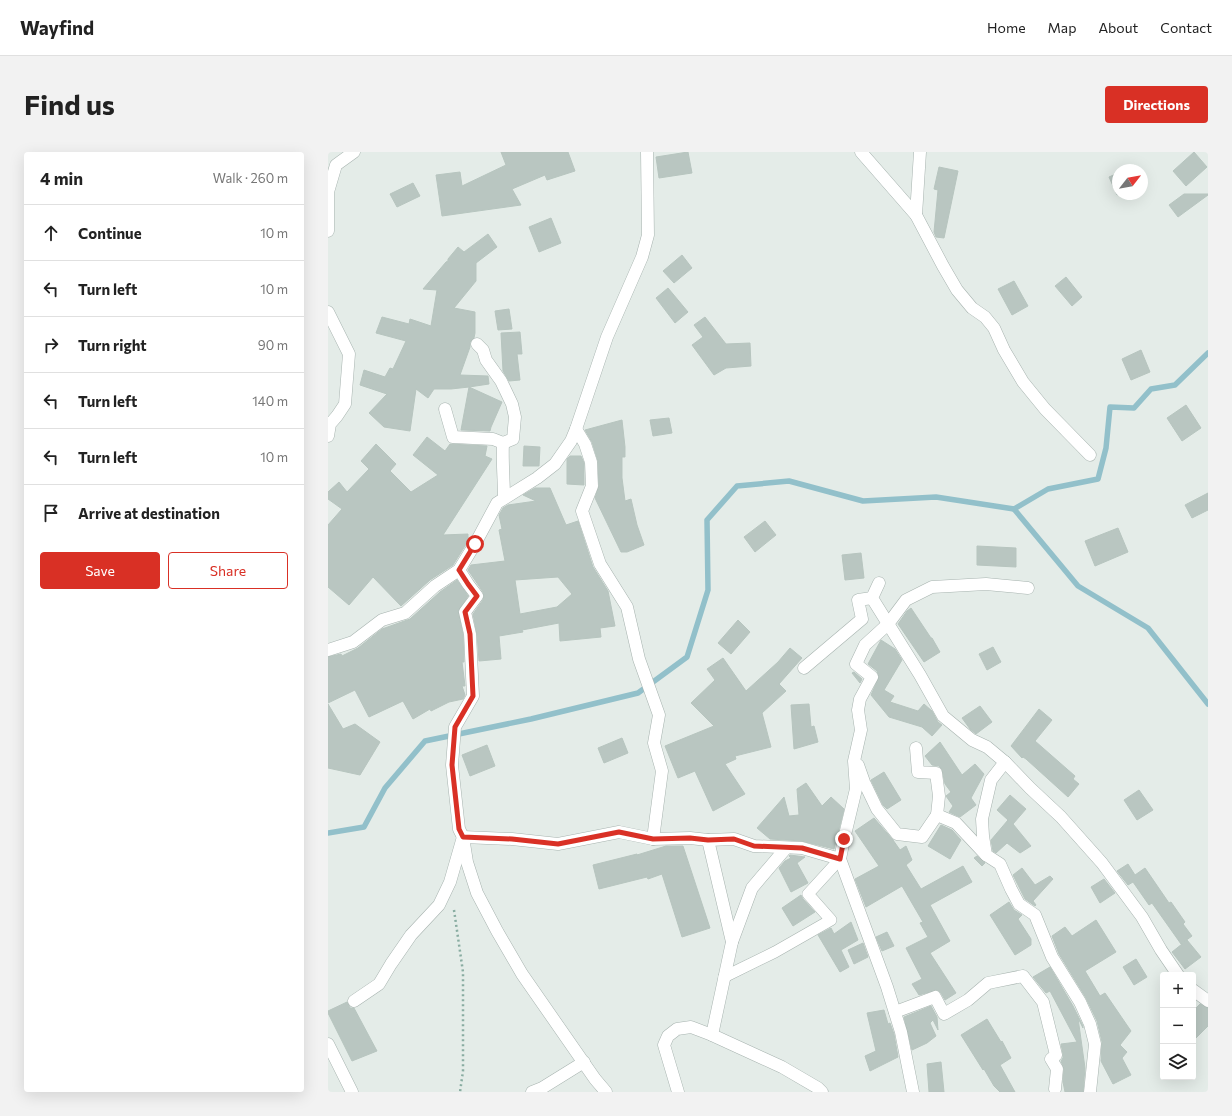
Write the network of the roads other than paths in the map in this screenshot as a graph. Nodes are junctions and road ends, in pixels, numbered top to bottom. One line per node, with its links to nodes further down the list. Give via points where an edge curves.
1 (354, 152): 6 (street, via 336,165 328,192)
2 (647, 152): 10 (street, via 648,235 642,257 608,337)
3 (861, 152): 5 (street)
4 (920, 152): 5 (street)
5 (916, 215): 13 (street, via 957,290 994,328 1023,382 1045,409)
6 (328, 231)
7 (328, 312): 11 (street, via 349,354 345,404 330,424)
8 (477, 344): 12 (street, via 483,350 486,360 501,381 512,404 515,417 513,439)
9 (445, 409): 12 (street, via 453,437 493,439)
10 (576, 429): 14 (street, via 555,464 538,478); 27 (street, via 591,462 592,486 582,511 600,564 627,607 639,659 659,715 654,742 662,770)
11 (328, 436)
12 (504, 443): 14 (street)
13 (1090, 455)
14 (504, 498): 15 (street, via 497,503)
15 (459, 570): 20 (street, via 435,586 405,613 382,620 353,642); 26 (street, via 477,596 465,612 470,634 473,696 455,727 452,765 459,829)
16 (878, 583): 18 (street)
17 (1028, 588): 19 (street, via 986,584 932,587 906,600)
18 (872, 598): 19 (street); 21 (street, via 858,600 862,619)
19 (888, 624): 23 (street, via 865,645 856,664 872,677 860,699 858,710 861,730); 24 (street, via 943,716)
20 (328, 650)
21 (804, 668)
22 (916, 748): 25 (street, via 918,772 936,773 939,796)
23 (855, 754): 25 (street, via 864,782 877,809 897,834 922,837); 31 (street, via 856,789)
24 (1005, 762): 30 (street, via 991,780 982,819); 33 (street, via 1102,862 1142,917)
25 (937, 815): 30 (street, via 956,823)
26 (463, 837): 27 (street, via 558,844 619,832); 36 (street, via 450,882 439,905 411,935 379,984); 41 (street, via 467,862 477,893 497,931 522,974)
27 (653, 839): 28 (street)
28 (708, 840): 29 (street, via 734,839 754,846); 32 (street)
29 (786, 848): 31 (street, via 802,848); 32 (street, via 752,888)
30 (986, 854): 49 (street, via 1000,864 1019,904 1035,915 1052,957 1080,1002 1090,1024 1095,1044)
31 (840, 859): 34 (lane, via 808,894 831,920); 38 (street)
32 (732, 942): 34 (street)
33 (1176, 972)
34 (724, 977): 39 (street)
35 (1196, 992): 37 (street)
36 (354, 1001)
37 (1208, 1001)
38 (895, 1012): 42 (street, via 935,997 944,1014 968,1000 988,983 1023,976 1044,1002 1056,1055 1051,1059 1057,1069); 48 (street)
39 (712, 1035): 46 (street, via 691,1027 677,1030 668,1036 664,1045); 47 (street, via 782,1067)
40 (328, 1044): 43 (street)
41 (584, 1062): 44 (street); 45 (street)
42 (1055, 1089)
43 (352, 1092)
44 (532, 1092)
45 (606, 1092)
46 (678, 1092)
47 (822, 1092)
48 (914, 1092)
49 (1090, 1092)

